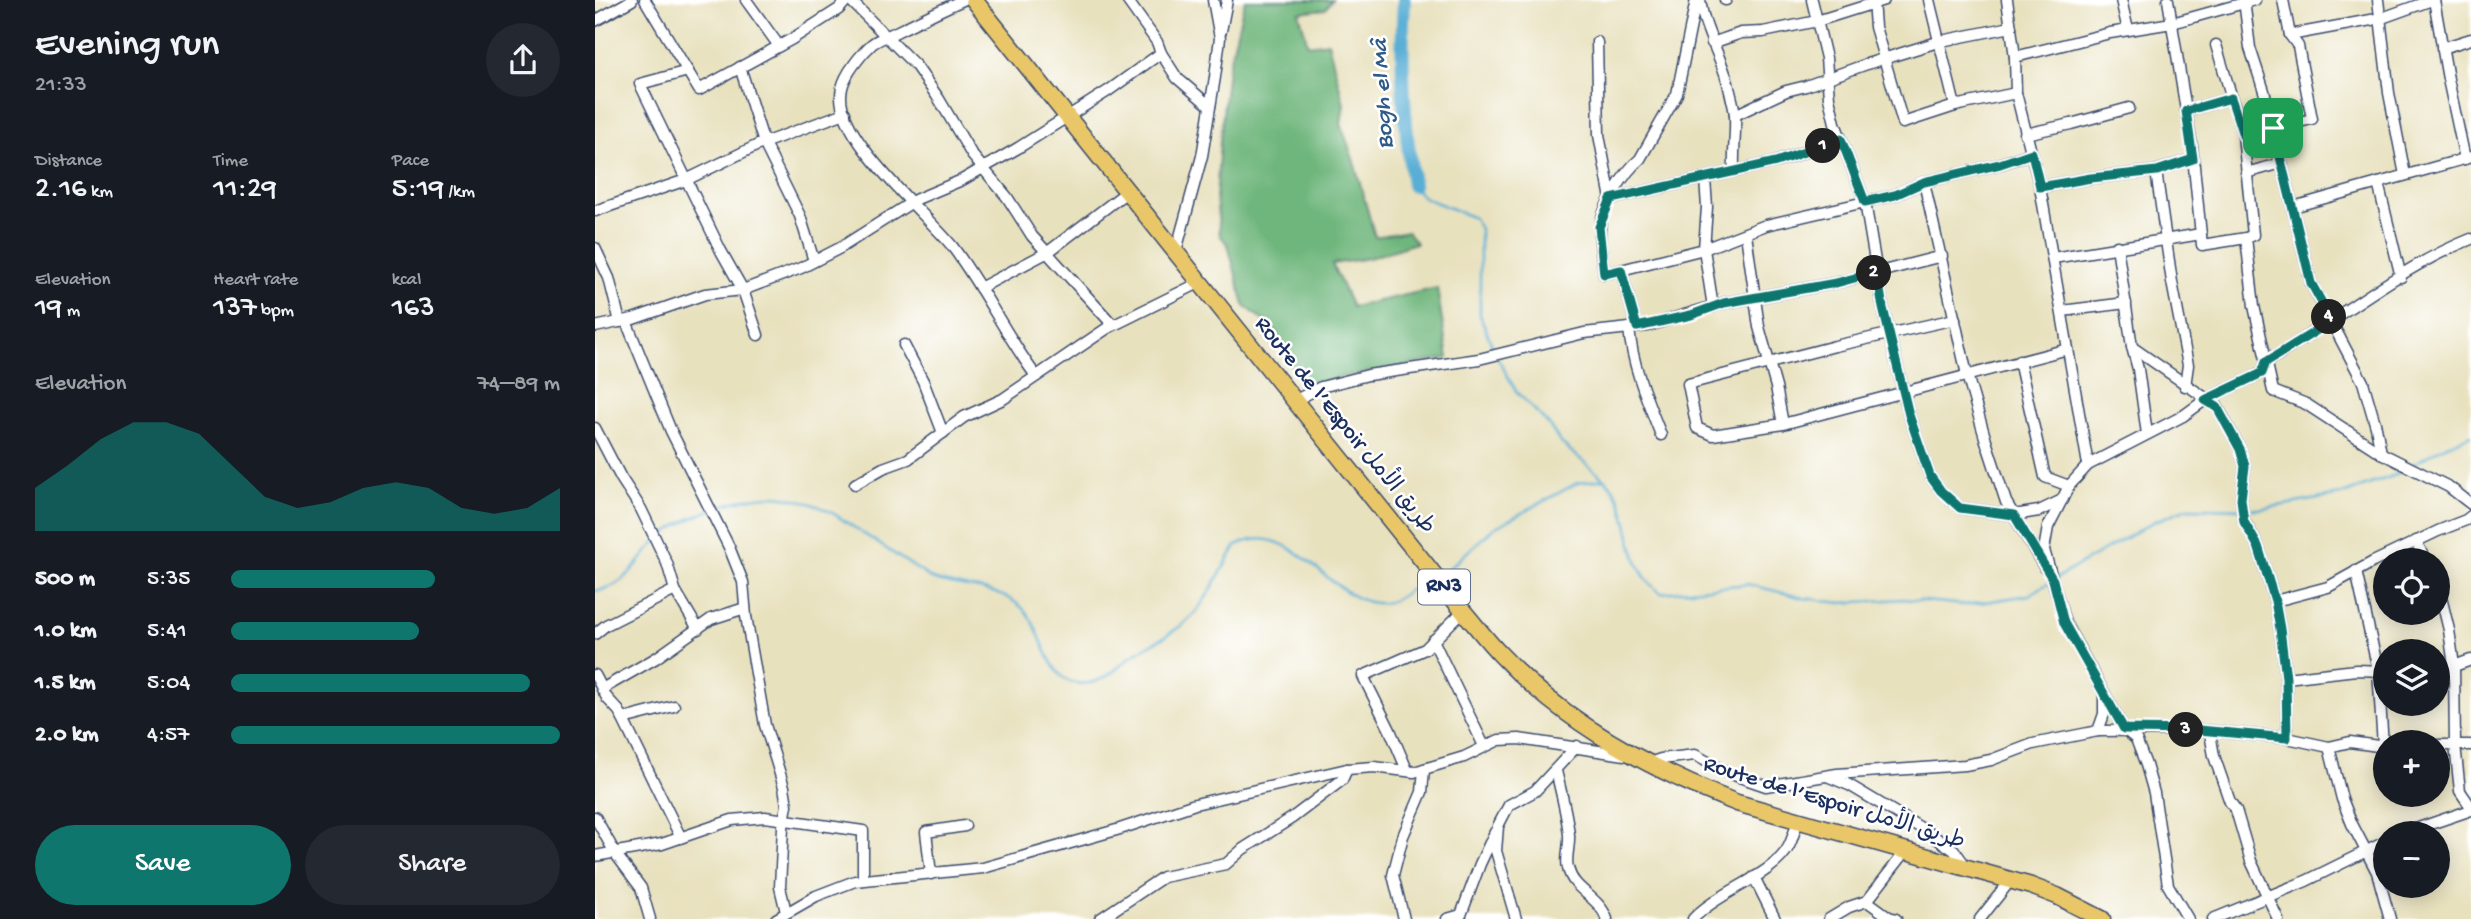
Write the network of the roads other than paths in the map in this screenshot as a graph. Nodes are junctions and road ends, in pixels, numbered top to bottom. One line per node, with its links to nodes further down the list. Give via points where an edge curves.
1 (632, 0): 23 (street)
2 (645, 0): 42 (street)
3 (745, 0): 36 (street)
4 (849, 0): 29 (street); 36 (street)
5 (963, 0): 29 (street)
6 (974, 0): 52 (highway, Route de l’Espoir طريق الأمل / RN3)
7 (1128, 0): 38 (street)
8 (1213, 0): 30 (street)
9 (1227, 0): 30 (street)
10 (1698, 0): 34 (street); 73 (street, via 1677,94)
11 (1812, 0): 24 (street)
12 (1884, 0): 21 (street)
13 (1929, 0): 32 (street)
14 (2007, 0): 26 (street)
15 (2121, 0): 27 (street)
16 (2168, 0): 25 (street)
17 (2283, 0): 28 (street)
18 (2378, 0): 22 (street)
19 (2433, 0): 22 (street); 37 (street)
20 (2248, 1): 25 (street); 53 (street, via 2250,48)
21 (1873, 2): 24 (street); 40 (street)
22 (2382, 18): 28 (street); 66 (street, via 2389,93)
23 (595, 21)
24 (1817, 21): 34 (street, via 1741,33); 43 (street)
25 (2172, 23): 27 (street); 49 (street)
26 (2011, 27): 32 (street); 39 (street)
27 (2128, 30): 39 (street)
28 (2290, 35): 53 (street, via 2298,46 2312,119)
29 (886, 37): 50 (street, via 872,44 851,69 842,88); 62 (street, via 916,66)
30 (1220, 38): 46 (street)
31 (2471, 39): 37 (street)
32 (1941, 41): 40 (street); 47 (street)
33 (1597, 42): 73 (street, via 1599,135)
34 (1712, 43): 51 (street, via 1717,47)
35 (2216, 44): 45 (street)
36 (779, 46): 41 (street)
37 (2442, 48): 59 (street)
38 (1161, 53): 46 (street, via 1177,78); 52 (street)
39 (2015, 57): 44 (street)
40 (1885, 58): 43 (street); 47 (street, via 1903,123)
41 (740, 67): 42 (street, via 699,90); 57 (street)
42 (688, 71): 68 (street, via 640,83)
43 (1827, 77): 51 (street); 56 (street)
44 (2016, 93): 47 (street); 54 (street)
45 (2231, 98): 49 (street); 55 (street)
46 (1210, 106): 86 (street, via 1202,156)
47 (1955, 106)
48 (2129, 108): 54 (street)
49 (2186, 111): 60 (street)
50 (845, 113): 57 (street); 75 (street, via 866,153)
51 (1735, 115): 63 (street)
52 (1067, 116): 62 (street); 72 (highway, Route de l’Espoir طريق الأمل / RN3)
53 (2273, 128): 55 (street); 61 (street)
54 (2025, 134): 58 (street)
55 (2243, 135): 65 (street)
56 (1841, 139): 63 (street, via 1776,162); 74 (street)
57 (764, 143): 68 (street); 90 (street, via 800,216)
58 (2032, 153): 69 (street); 71 (street)
59 (2468, 158): 66 (street)
60 (2193, 159): 64 (street); 79 (street)
61 (2282, 163): 65 (street); 76 (street)
62 (984, 168): 75 (street); 87 (street)
63 (1734, 170): 67 (street)
64 (2157, 171): 71 (street); 82 (street)
65 (2246, 173): 80 (street, via 2253,234)
66 (2405, 175): 70 (street)
67 (1705, 179): 73 (street); 85 (street)
68 (686, 180): 77 (street); 96 (street)
69 (1924, 182): 74 (street); 88 (street)
70 (2378, 183): 76 (street); 93 (street)
71 (2040, 187): 89 (street)
72 (1128, 191): 86 (highway, Route de l’Espoir طريق الأمل / RN3); 87 (street)
73 (1611, 199): 91 (street, via 1599,227 1604,274)
74 (1865, 202): 78 (street); 92 (street)
75 (911, 203): 90 (street); 95 (street, via 951,246)
76 (2293, 207): 103 (street, via 2311,283)
77 (595, 211)
78 (1746, 234): 85 (street); 97 (street)
79 (2201, 234): 80 (street, via 2202,245); 82 (street)
80 (2246, 238): 113 (street)
81 (2471, 239): 93 (street)
82 (2167, 241): 83 (street); 117 (street, via 2188,365)
83 (2117, 246): 89 (street); 98 (street)
84 (595, 248): 102 (street)
85 (1704, 248): 91 (street); 99 (street)
86 (1175, 251): 94 (highway, Route de l’Espoir طريق الأمل / RN3)
87 (1048, 253): 95 (street); 104 (street)
88 (1942, 257): 92 (street); 101 (street)
89 (2053, 258): 100 (street)
90 (814, 261): 96 (street)
91 (1621, 270): 106 (street)
92 (1877, 272): 97 (street); 107 (street)
93 (2401, 277): 103 (street)
94 (1201, 282): 104 (street); 120 (highway, Route de l’Espoir طريق الأمل / RN3)
95 (980, 288): 116 (street)
96 (743, 290): 102 (street, via 705,294); 108 (street)
97 (1756, 299): 99 (street); 114 (street)
98 (2126, 303): 100 (street); 110 (street)
99 (1713, 307): 106 (street)
100 (2062, 311): 111 (street)
101 (1955, 319): 107 (street); 115 (street)
102 (623, 321): 105 (street); 140 (street, via 729,547 743,583)
103 (2332, 321): 113 (street); 126 (street, via 2363,382)
104 (1113, 325): 116 (street)
105 (595, 327)
106 (1633, 328): 120 (street, via 1584,333 1445,365 1368,374 1321,387); 125 (street, via 1630,348)
107 (1889, 334): 114 (street); 118 (street)
108 (758, 335)
109 (904, 345): 123 (street)
110 (2132, 346): 117 (street); 124 (street)
111 (2068, 349): 112 (street); 127 (street)
112 (2019, 361): 115 (street); 129 (street, via 2045,477)
113 (2266, 362): 119 (street, via 2262,373); 126 (street, via 2273,391 2306,404)
114 (1769, 364): 121 (street); 121 (street, via 1688,384 1697,428 1713,435)
115 (1967, 375): 118 (street); 132 (street)
116 (1036, 376): 123 (street)
117 (2185, 386): 119 (street)
118 (1903, 393): 121 (street); 132 (street, via 1930,476 1941,491 1960,508)
119 (2205, 400): 124 (street); 139 (street, via 2217,407 2240,449 2245,466 2244,522 2258,546)
120 (1294, 401): 141 (highway, Route de l’Espoir طريق الأمل / RN3)
121 (1783, 424)
122 (595, 428): 138 (street, via 662,552)
123 (943, 433): 128 (street, via 908,459)
124 (2147, 434): 127 (street)
125 (1661, 435)
126 (2381, 453): 131 (street, via 2449,487)
127 (2088, 465): 129 (street)
128 (855, 484)
129 (2069, 485): 130 (street)
130 (2062, 500): 132 (street, via 2039,511); 137 (street, via 2047,527 2044,550)
131 (2471, 504)
132 (2014, 515): 137 (street)
133 (2471, 516): 134 (street)
134 (2416, 541): 135 (street); 136 (street)
135 (2419, 548)
136 (2356, 572): 139 (street, via 2315,592); 145 (street)
137 (2053, 580): 154 (street, via 2064,623)
138 (675, 590): 143 (street); 144 (street)
139 (2275, 601): 152 (street)
140 (745, 608): 143 (street, via 711,619); 176 (street, via 765,725 784,787)
141 (1464, 611): 146 (street); 168 (highway, Route de l’Espoir طريق الأمل / RN3, via 1527,680)
142 (2448, 625): 149 (street)
143 (698, 629): 153 (street)
144 (595, 634)
145 (2373, 639)
146 (1433, 640): 165 (street); 171 (street, via 1425,649 1363,676)
147 (2471, 660): 149 (street)
148 (2450, 666): 149 (street)
149 (2454, 666): 163 (street)
150 (2373, 671): 152 (street)
151 (595, 675): 153 (street)
152 (2286, 678): 160 (street)
153 (602, 689): 156 (street)
154 (2104, 696): 157 (street); 158 (street)
155 (674, 706): 156 (street)
156 (623, 719): 181 (street)
157 (2124, 729): 158 (street); 159 (street); 208 (street, via 2136,740 2146,765 2168,885)
158 (2098, 730): 173 (street, via 2033,744 1991,761)
159 (2210, 733): 160 (street); 192 (street, via 2229,802 2236,810)
160 (2287, 738): 167 (street)
161 (2373, 745): 167 (street, via 2350,742)
162 (2450, 745): 163 (street)
163 (2455, 745): 164 (street); 174 (street, via 2460,792)
164 (2471, 745)
165 (1484, 746): 166 (street, via 1520,739); 170 (street)
166 (1577, 747): 168 (street); 172 (street)
167 (2329, 747): 185 (street, via 2343,799)
168 (1642, 760): 173 (street, via 1695,755 1766,786); 177 (highway, Route de l’Espoir طريق الأمل / RN3, via 1695,787)
169 (1347, 769): 171 (street); 188 (street, via 1195,804 983,868); 198 (street, via 1342,780 1226,864 1163,877)
170 (1425, 769): 171 (street); 199 (street, via 1422,792 1393,875)
171 (1407, 770)
172 (1556, 771): 180 (street, via 1535,791 1509,805); 202 (street, via 1569,839 1567,867 1577,886 1592,896)
173 (1827, 776): 187 (street, via 1921,828 1954,850)
174 (2471, 809): 178 (street)
175 (595, 817): 184 (street)
176 (784, 820): 181 (street, via 733,820); 190 (street, via 863,831); 194 (street, via 781,887)
177 (1797, 820): 183 (highway, Route de l’Espoir طريق الأمل / RN3); 189 (street, via 1789,848)
178 (2437, 821)
179 (965, 826): 188 (street, via 926,832)
180 (1498, 827): 200 (street, via 1461,915); 201 (street, via 1496,851)
181 (681, 838): 184 (street)
182 (2373, 849): 185 (street)
183 (1906, 851): 187 (highway, Route de l’Espoir طريق الأمل / RN3); 193 (street)
184 (615, 853): 186 (street); 196 (street, via 641,888)
185 (2366, 853): 192 (street); 211 (street, via 2377,872)
186 (595, 856)
187 (1968, 868): 191 (highway, Route de l’Espoir طريق الأمل / RN3)
188 (931, 874): 190 (street)
189 (1754, 877): 203 (street); 204 (street)
190 (863, 880): 194 (street, via 816,895)
191 (2010, 881): 206 (street); 207 (highway, Route de l’Espoir طريق الأمل / RN3, via 2057,896)
192 (2266, 898): 209 (street); 210 (street)
193 (1867, 901): 195 (street); 205 (street)
194 (786, 912): 197 (street)
195 (1891, 918)
196 (650, 919)
197 (776, 919)
198 (1101, 919)
199 (1404, 919)
200 (1447, 919)
201 (1515, 919)
202 (1607, 919)
203 (1693, 919)
204 (1775, 919)
205 (1829, 919)
206 (1980, 919)
207 (2102, 919)
208 (2189, 919)
209 (2213, 919)
210 (2278, 919)
211 (2390, 919)

